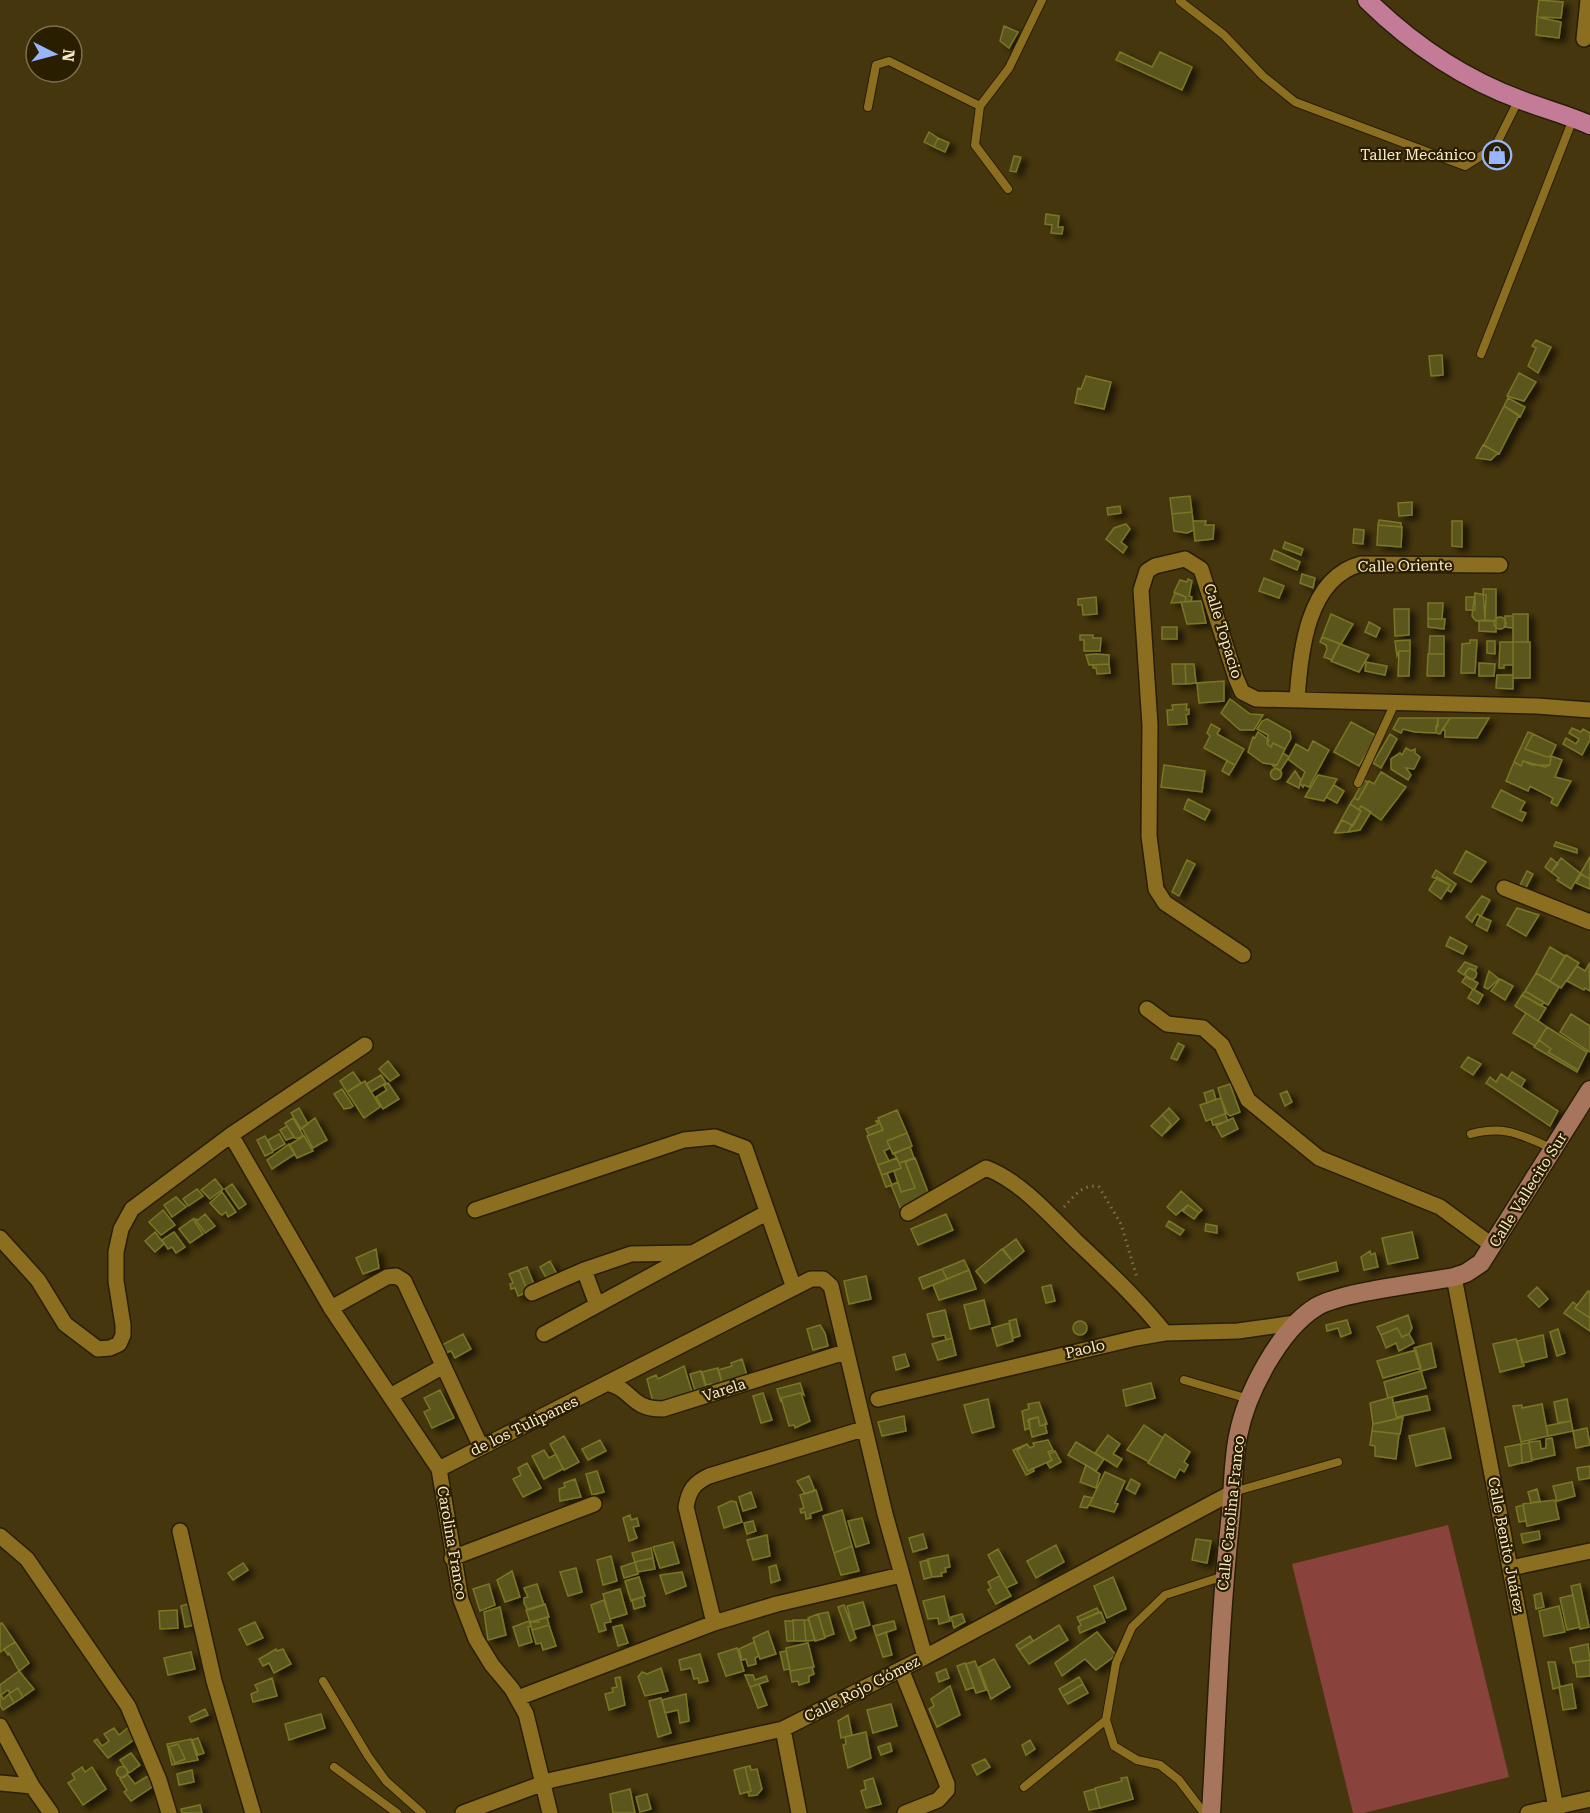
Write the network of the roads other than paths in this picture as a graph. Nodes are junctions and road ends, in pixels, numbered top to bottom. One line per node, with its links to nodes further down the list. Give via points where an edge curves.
1 (1042, 0): 7 (lane, via 1009,68)
2 (1179, 0): 6 (lane, via 1224,35 1263,76 1295,102 1465,166 1496,147)
3 (1367, 0): 6 (main road, via 1424,51)
4 (1588, 0): 5 (street)
5 (1584, 39)
6 (1519, 99): 9 (main road)
7 (980, 106): 8 (lane, via 889,62 876,65); 10 (lane, via 975,146)
8 (868, 107)
9 (1582, 122): 11 (lane)
10 (1008, 189)
11 (1481, 354)
12 (1500, 565): 13 (street, Calle Oriente, via 1361,564 1346,568 1320,599 1306,634 1300,657)
13 (1298, 700): 14 (street, Calle Topacio); 19 (street, Calle Topacio, via 1256,699 1242,692 1202,569 1191,561 1177,559 1147,571 1140,600 1150,725 1149,837 1156,889 1165,903)
14 (1395, 703): 15 (street, Calle Topacio); 16 (lane)
15 (1590, 710)
16 (1358, 783)
17 (1504, 888): 18 (street)
18 (1590, 922)
19 (1243, 956)
20 (1147, 1009): 30 (street, via 1167,1024 1203,1028 1222,1045 1248,1100 1319,1158 1440,1207)
21 (365, 1045): 24 (street)
22 (1590, 1090): 25 (street, Calle Vallecito Sur)
23 (1471, 1134): 25 (lane, via 1509,1130)
24 (231, 1136): 29 (street, via 132,1209 121,1229 116,1252 123,1335 119,1344 110,1348 98,1349 65,1324 38,1281); 37 (street, Carolina Franco)
25 (1553, 1149): 30 (street, Calle Vallecito Sur)
26 (475, 1210): 27 (street, via 684,1140 715,1137 745,1148)
27 (766, 1213): 31 (street); 34 (street)
28 (909, 1213): 39 (street, via 986,1168 1003,1174 1141,1304)
29 (0, 1238)
30 (1493, 1246): 33 (street, Calle Vallecito Sur, via 1481,1263)
31 (693, 1253): 32 (street, via 631,1254); 36 (street)
32 (584, 1270): 35 (street); 36 (street)
33 (1454, 1277): 38 (street, Calle Carolina Franco, via 1341,1298 1318,1306); 58 (street, Calle Benito Juárez)
34 (794, 1288): 41 (street, via 817,1278 828,1281); 44 (street)
35 (532, 1293)
36 (597, 1305): 40 (street)
37 (331, 1308): 42 (street, via 396,1275 404,1281); 45 (street, Carolina Franco)
38 (1295, 1323): 39 (street, Paolo, via 1238,1331); 47 (street, Calle Carolina Franco, via 1263,1370)
39 (1165, 1333): 46 (street, Paolo)
40 (544, 1334)
41 (844, 1352): 44 (street, Varela, via 663,1409 636,1404); 48 (street)
42 (442, 1367): 45 (street); 49 (street)
43 (1185, 1380): 47 (lane)
44 (609, 1384): 49 (street, de los Tulipanes)
45 (390, 1396): 51 (street, Carolina Franco)
46 (878, 1399)
47 (1249, 1399): 52 (street, Calle Carolina Franco, via 1238,1436)
48 (863, 1429): 59 (street); 61 (street, via 709,1476 689,1491 686,1507)
49 (481, 1447): 51 (street, de los Tulipanes)
50 (1338, 1462): 52 (lane)
51 (439, 1469): 57 (street, Carolina Franco)
52 (1233, 1492): 60 (street, Calle Carolina Franco); 62 (street, Calle Rojo Gómez)
53 (594, 1504): 57 (street)
54 (180, 1531): 78 (street, via 214,1681)
55 (0, 1536): 77 (street, via 27,1559 128,1706)
56 (1590, 1551): 58 (street)
57 (452, 1558): 65 (street, Carolina Franco, via 461,1600 476,1640)
58 (1511, 1568): 75 (street, Calle Benito Juárez)
59 (901, 1575): 61 (street); 62 (street)
60 (1224, 1576): 66 (lane, via 1166,1595 1132,1627 1116,1663); 86 (street, Calle Carolina Franco)
61 (714, 1623): 65 (street)
62 (925, 1657): 63 (street, Calle Rojo Gómez)
63 (901, 1669): 68 (street, Calle Rojo Gómez); 84 (street, via 947,1784 939,1800)
64 (323, 1681): 80 (lane, via 386,1781)
65 (518, 1698): 71 (street, Carolina Franco, via 526,1714)
66 (1106, 1720): 73 (lane); 85 (lane, via 1114,1746 1137,1760 1160,1765 1179,1780)
67 (0, 1726): 72 (street)
68 (783, 1729): 71 (street, Calle Rojo Gómez); 83 (street)
69 (334, 1767): 79 (lane)
70 (0, 1783): 72 (street)
71 (542, 1783): 81 (street, Calle Rojo Gómez); 82 (street, Carolina Franco)
72 (32, 1786): 76 (street)
73 (1024, 1787)
74 (1590, 1799): 75 (street)
75 (1556, 1810): 87 (street)
76 (51, 1813)
77 (169, 1813)
78 (253, 1813)
79 (398, 1813)
80 (422, 1813)
81 (463, 1813)
82 (550, 1813)
83 (799, 1813)
84 (905, 1813)
85 (1204, 1813)
86 (1211, 1813)
87 (1528, 1813)

